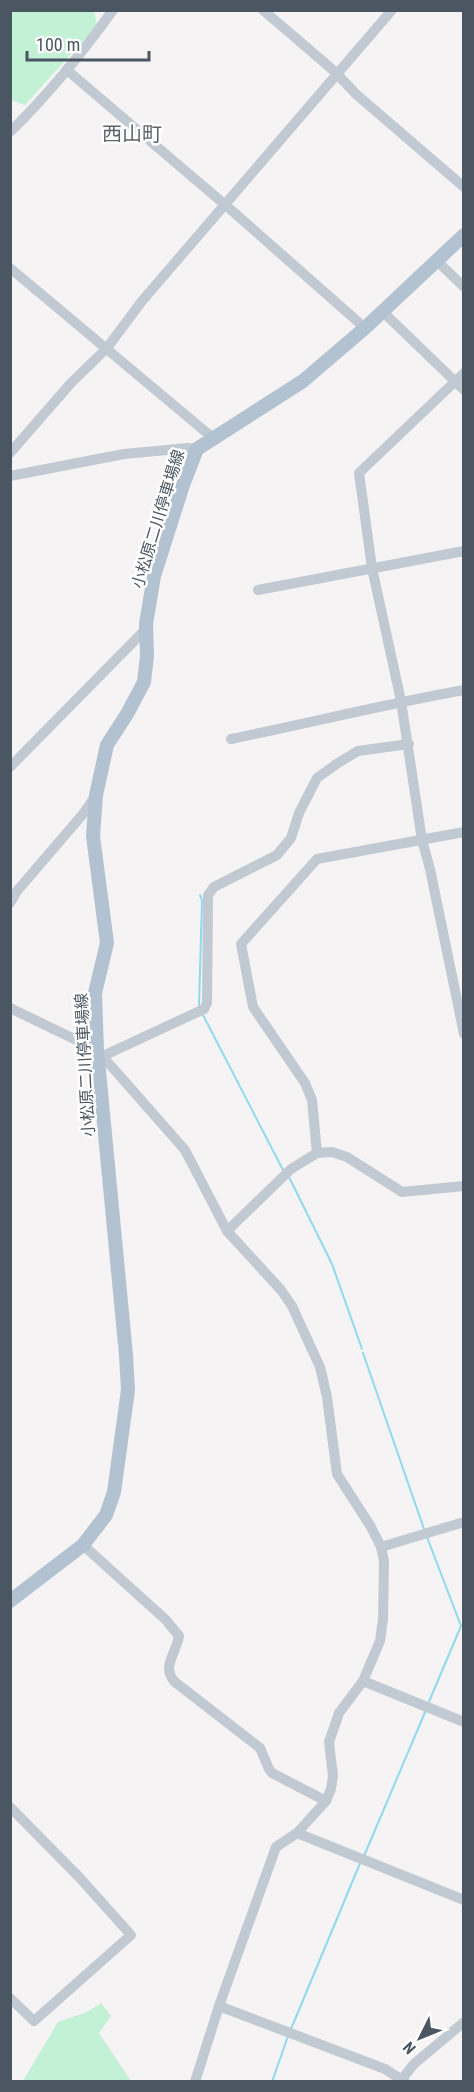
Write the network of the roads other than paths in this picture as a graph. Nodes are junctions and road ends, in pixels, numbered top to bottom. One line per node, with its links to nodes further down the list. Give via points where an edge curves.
1 (113, 10): 4 (street)
2 (263, 10): 5 (street)
3 (392, 10): 5 (street)
4 (67, 70): 6 (street); 8 (street)
5 (338, 75): 7 (street); 8 (street)
6 (10, 132)
7 (464, 187)
8 (225, 205): 14 (street); 15 (street)
9 (464, 235): 10 (main road, 小松原二川停車場線)
10 (436, 260): 12 (street); 13 (main road, 小松原二川停車場線)
11 (10, 268): 15 (street)
12 (464, 287)
13 (383, 312): 14 (main road, 小松原二川停車場線); 17 (street)
14 (365, 328): 19 (main road, 小松原二川停車場線, via 303,381)
15 (107, 348): 19 (street); 21 (street)
16 (464, 373): 17 (street)
17 (455, 381): 18 (street); 24 (street, via 360,471)
18 (464, 390)
19 (213, 438): 20 (main road, 小松原二川停車場線)
20 (197, 449): 22 (street, via 124,454); 26 (main road, 小松原二川停車場線, via 154,576)
21 (10, 453)
22 (10, 476)
23 (464, 551): 24 (street)
24 (372, 568): 25 (street); 28 (street)
25 (258, 590)
26 (146, 624): 31 (street); 32 (main road, 小松原二川停車場線, via 144,682 107,745)
27 (464, 690): 28 (street)
28 (401, 701): 29 (street); 30 (street)
29 (231, 740)
30 (409, 744): 34 (street); 38 (street, via 358,751 317,778 291,837 277,855 214,887 208,895 204,1009)
31 (10, 767)
32 (96, 795): 35 (street); 38 (main road, 小松原二川停車場線, via 93,836 107,943 95,993)
33 (464, 832): 34 (street)
34 (422, 840): 37 (street); 39 (street, via 317,859 241,944 253,1007 305,1083 312,1100)
35 (10, 903)
36 (10, 1008): 38 (street)
37 (464, 1034)
38 (100, 1053): 41 (street, via 185,1150); 43 (main road, 小松原二川停車場線, via 128,1390 114,1492 106,1515)
39 (317, 1153): 40 (street, via 347,1157 402,1192); 41 (street, via 291,1169)
40 (464, 1186)
41 (227, 1232): 44 (street, via 281,1290 310,1342 327,1397 337,1474)
42 (464, 1522): 44 (street)
43 (83, 1545): 45 (main road, 小松原二川停車場線); 48 (street, via 179,1636 167,1668 175,1682 260,1748 272,1773)
44 (381, 1547): 46 (street, via 381,1630 376,1654)
45 (10, 1601)
46 (363, 1681): 47 (street); 48 (street, via 339,1713 329,1742 333,1776)
47 (464, 1722)
48 (326, 1801): 50 (street)
49 (10, 1808): 52 (street, via 80,1877 131,1935 34,2021)
50 (297, 1833): 51 (street); 53 (street, via 276,1847)
51 (464, 1900)
52 (10, 1998)
53 (219, 2006): 55 (street, via 385,2069); 56 (street)
54 (464, 2022): 55 (street, via 414,2064)
55 (404, 2080)
56 (195, 2082)

